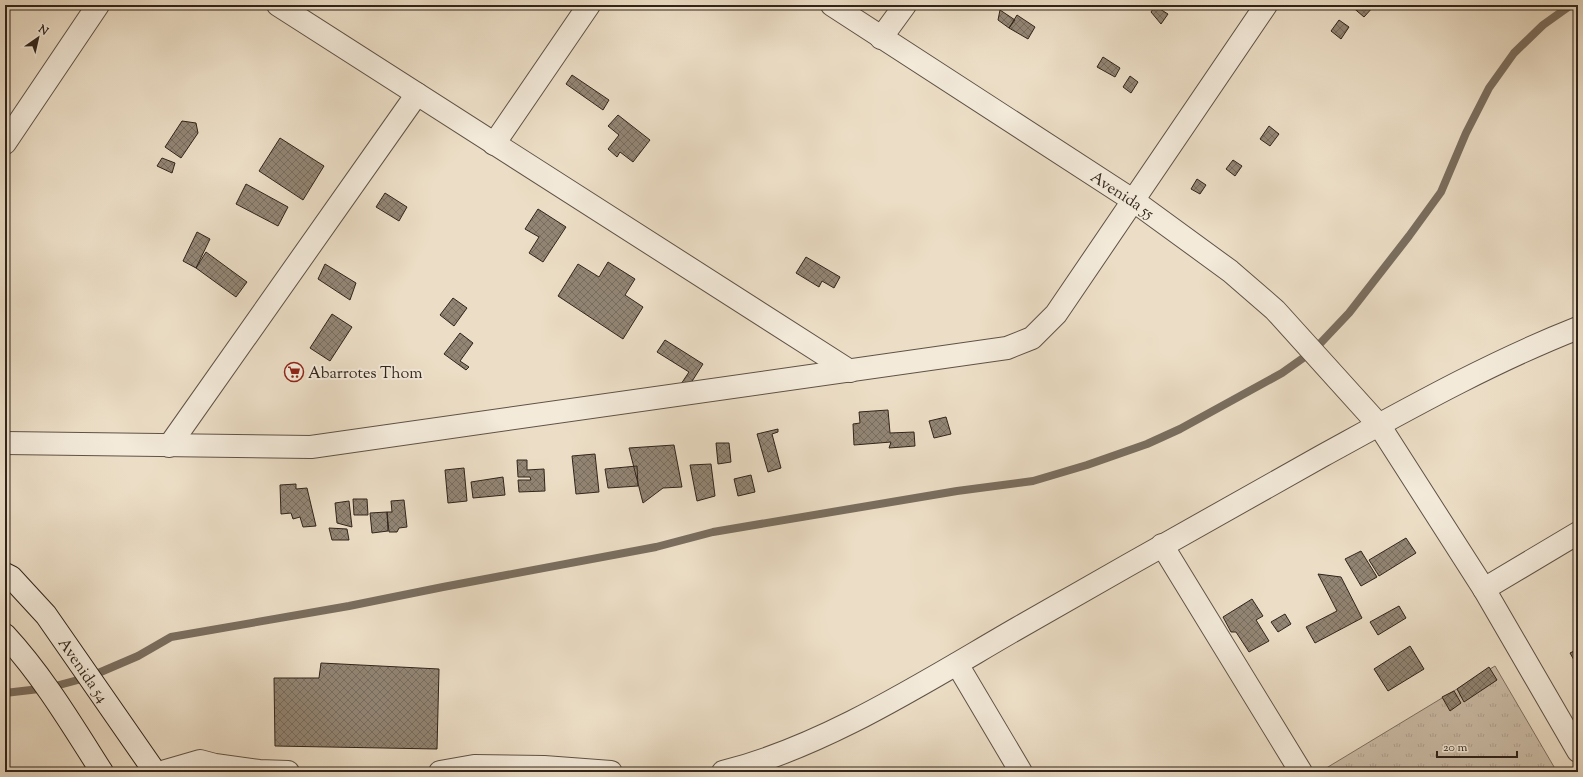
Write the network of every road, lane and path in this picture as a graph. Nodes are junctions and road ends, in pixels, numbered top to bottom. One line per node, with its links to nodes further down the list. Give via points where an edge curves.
1 (98, 5): 9 (street)
2 (278, 5): 8 (street)
3 (589, 5): 10 (street)
4 (832, 5): 7 (street, Avenida 55)
5 (905, 5): 7 (street)
6 (1266, 5): 11 (street)
7 (881, 38): 11 (street, Avenida 55)
8 (417, 94): 10 (street); 16 (street)
9 (5, 144)
10 (494, 144): 13 (street)
11 (1134, 201): 13 (street, via 1056,314 1032,338 1007,348); 14 (street, Avenida 55, via 1230,271 1262,298 1313,350)
12 (1578, 328): 14 (street, via 1453,384)
13 (850, 371): 16 (street, via 311,447)
14 (1379, 425): 18 (street); 20 (street, Avenida 55)
15 (5, 443): 16 (street)
16 (169, 446)
17 (1578, 533): 20 (street)
18 (1162, 545): 22 (street); 33 (street)
19 (5, 574): 26 (street, Avenida 54, via 11,577 46,615)
20 (1484, 589): 23 (street, Avenida 55)
21 (5, 635): 25 (street, via 53,696)
22 (957, 664): 31 (street, via 840,727 758,763); 32 (street)
23 (1578, 751)
24 (217, 768): 27 (street, via 200,760); 28 (street)
25 (102, 772)
26 (155, 772)
27 (162, 772)
28 (288, 772)
29 (440, 772): 30 (street, via 474,766 544,767)
30 (611, 772)
31 (723, 772)
32 (1020, 772)
33 (1301, 772)

